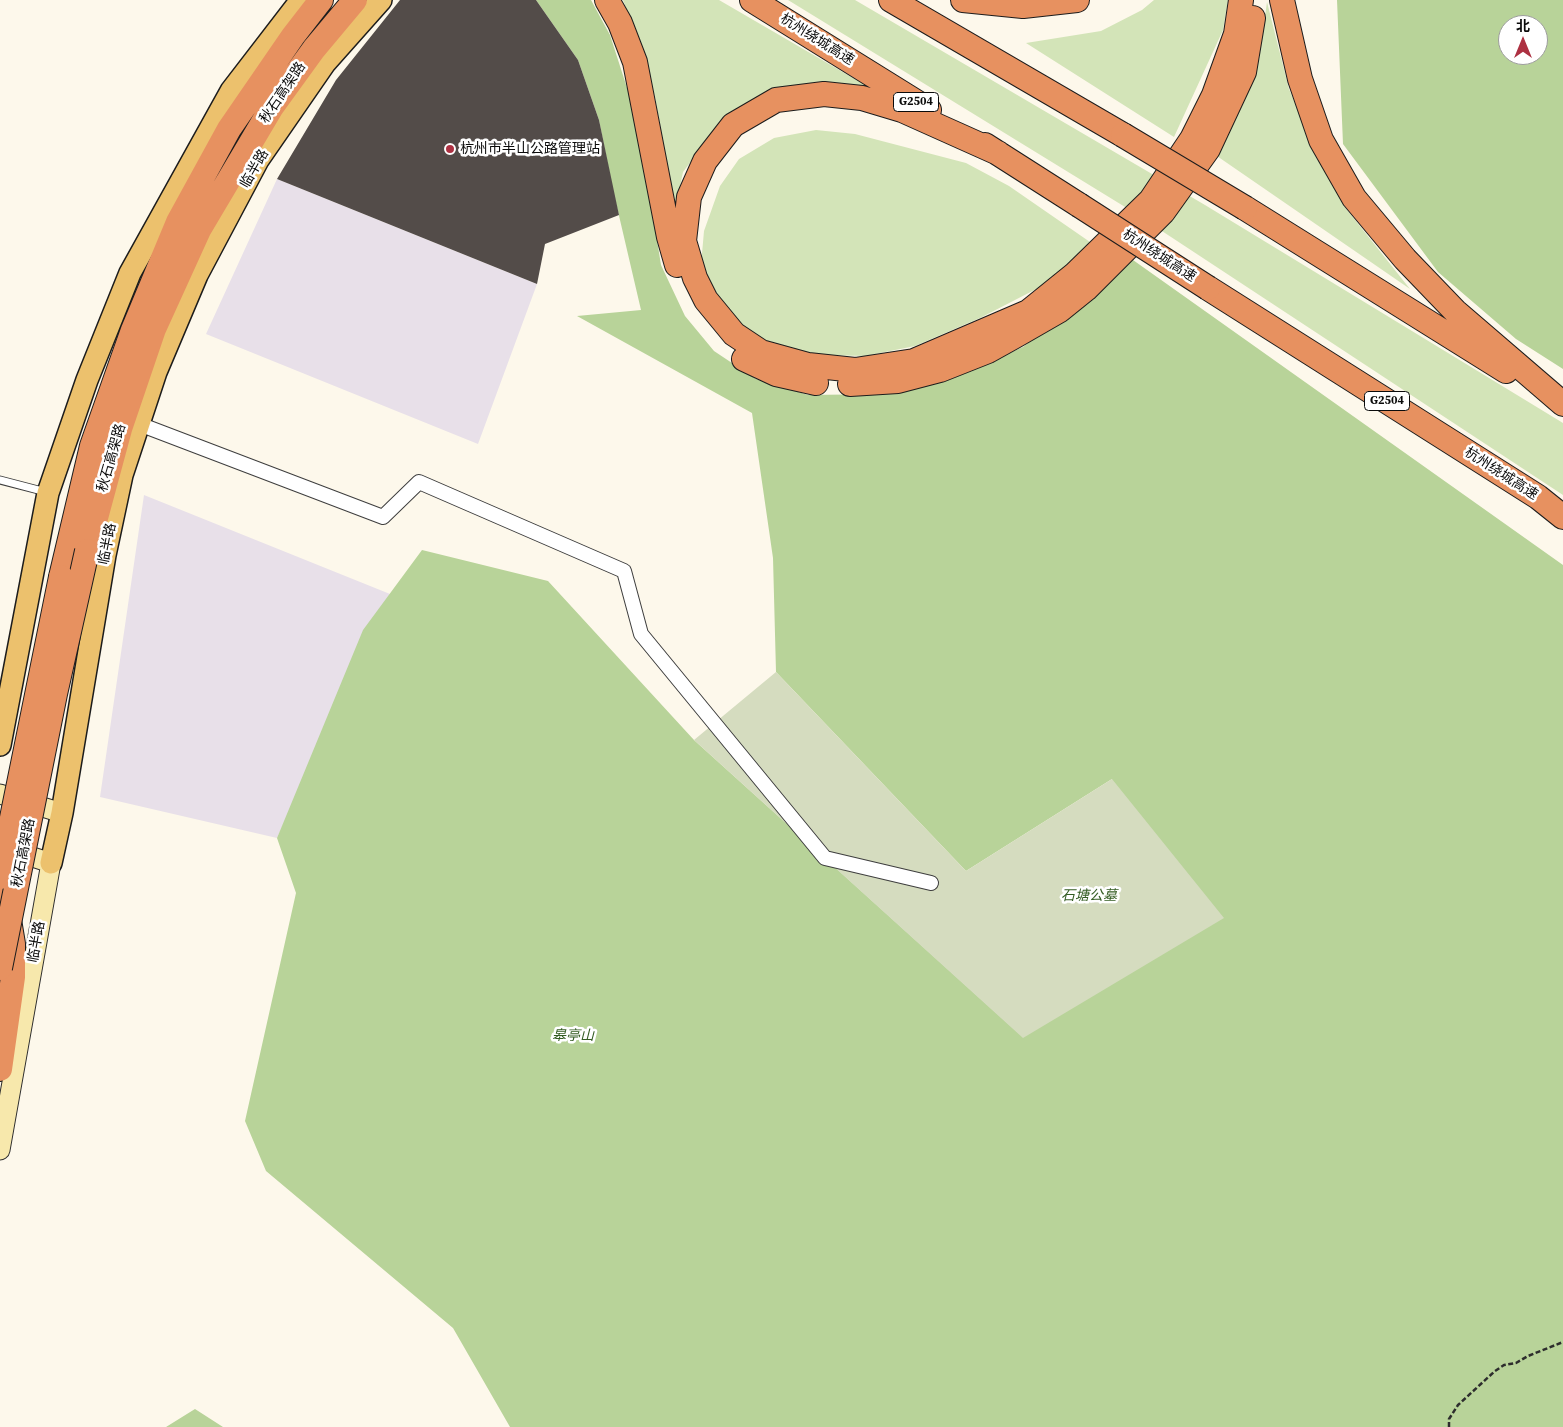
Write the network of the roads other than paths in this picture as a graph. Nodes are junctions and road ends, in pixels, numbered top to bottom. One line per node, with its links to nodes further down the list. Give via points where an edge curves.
1 (301, 0): 17 (main road, via 231,91 130,273)
2 (322, 0): 24 (highway, 秋石高架路, bridge, via 229,129 178,222 113,383 92,446 61,577)
3 (355, 0): 27 (highway, 秋石高架路, bridge, via 314,49 262,123 199,230 154,329 120,428 87,551)
4 (381, 0): 15 (main road, 临半路, via 325,63 258,160 197,275 156,372)
5 (607, 0): 11 (highway, via 635,62 669,237 693,308 713,335 740,357 776,374 818,383 863,384 898,381 940,370 988,351 1060,310 1086,289 1146,230 1181,189 1208,148 1244,72)
6 (752, 0): 13 (highway, 杭州绕城高速 / G2504)
7 (891, 0): 14 (highway, bridge, via 1245,208)
8 (963, 0): 9 (highway, via 1023,6)
9 (1077, 0)
10 (1241, 0): 13 (highway, via 1236,34 1214,95 1192,139 1151,200 1075,274 1028,312 914,360 855,370 808,365 761,352 734,334 706,300 695,278 684,241 689,197 705,161 733,126 776,100 824,94 862,98 902,110)
11 (1256, 0)
12 (1282, 0): 14 (highway, via 1300,79 1321,140 1354,198 1405,259 1455,311)
13 (998, 153): 18 (highway, 杭州绕城高速 / G2504, bridge, via 1538,497)
14 (1563, 405)
15 (139, 424): 21 (main road, 临半路, via 122,475 106,555); 25 (street, via 383,517 419,482 624,571 641,634 825,858)
16 (0, 480): 17 (lane)
17 (48, 493): 19 (main road)
18 (1563, 517)
19 (0, 745)
20 (0, 794): 21 (main road)
21 (62, 813): 23 (main road, 临半路)
22 (0, 847): 23 (main road)
23 (51, 862): 29 (main road, 临半路)
24 (0, 878)
25 (931, 883)
26 (0, 886): 28 (highway, bridge, via 13,944 13,977)
27 (0, 968)
28 (0, 1069)
29 (0, 1150)

